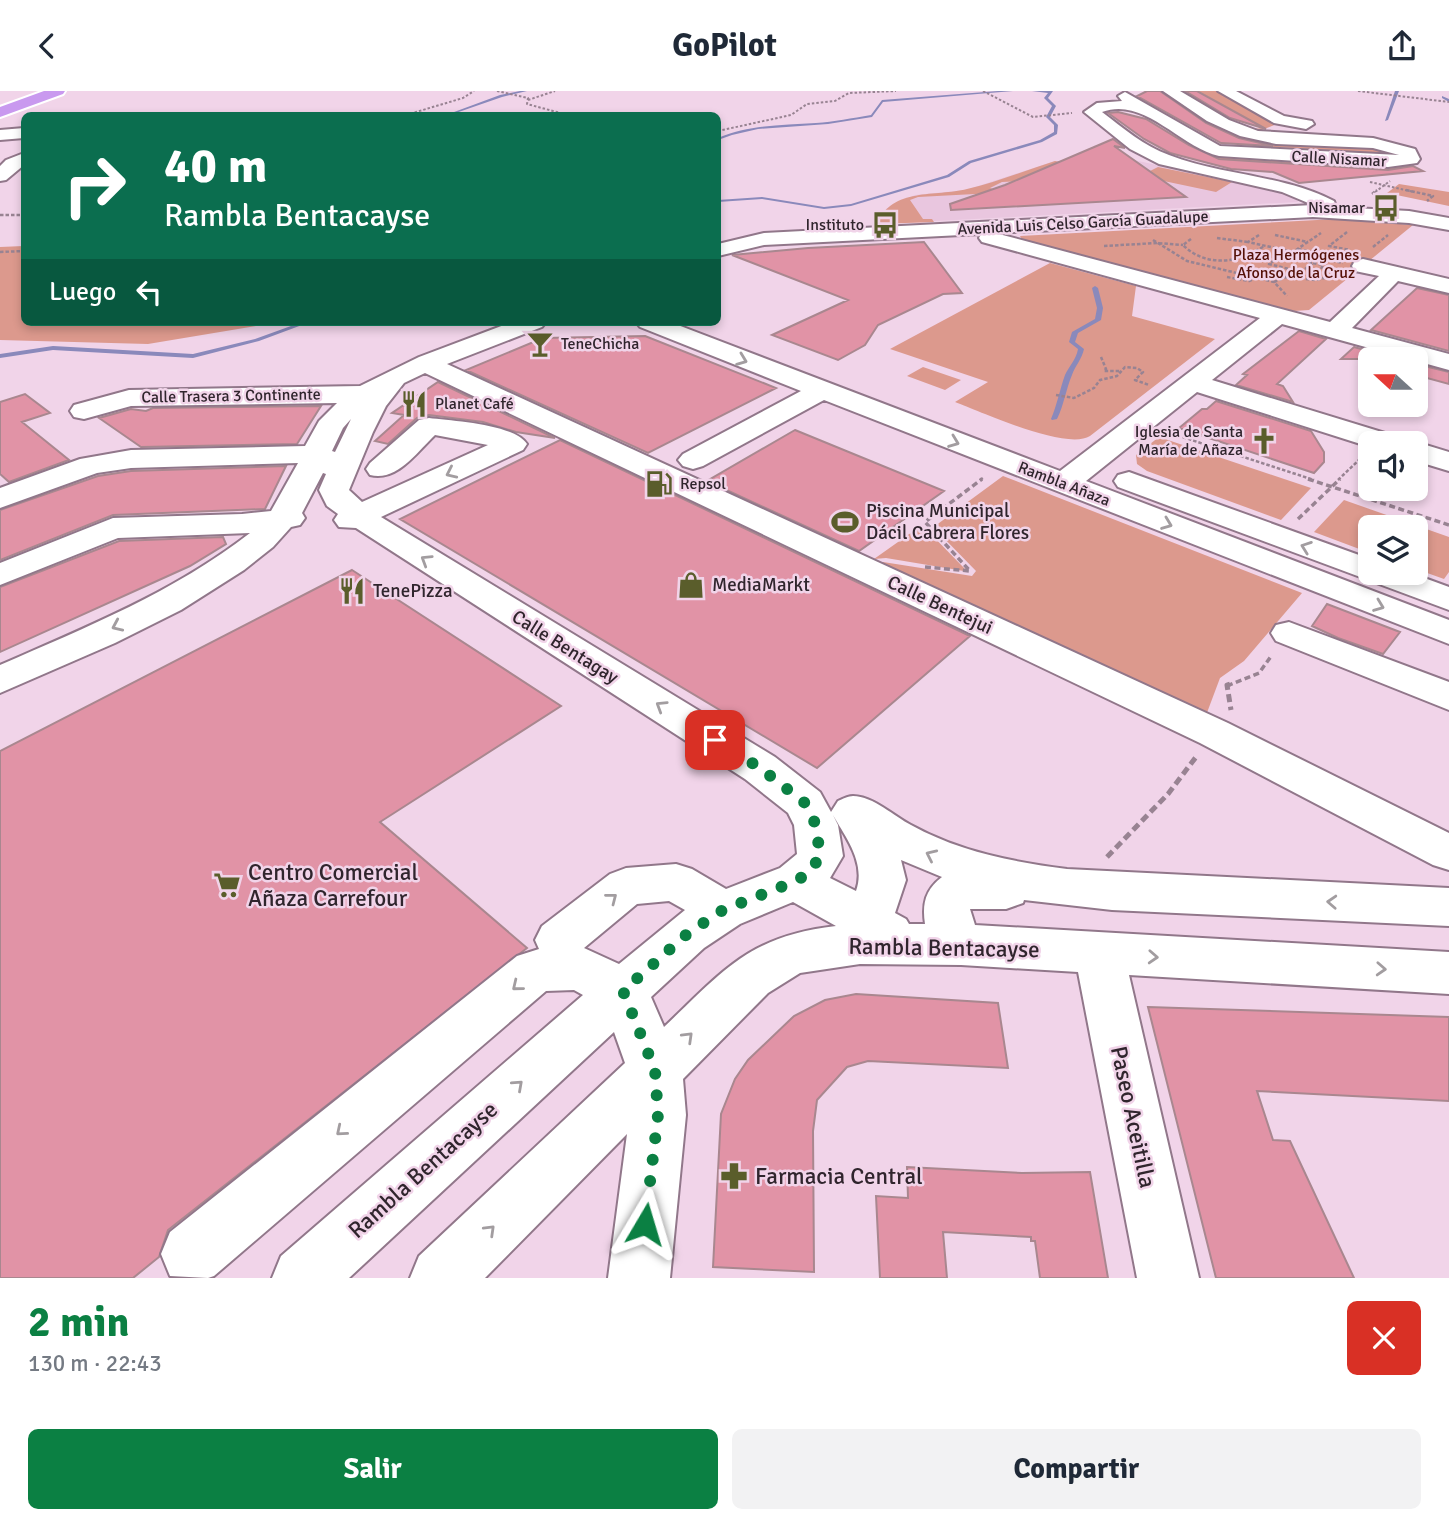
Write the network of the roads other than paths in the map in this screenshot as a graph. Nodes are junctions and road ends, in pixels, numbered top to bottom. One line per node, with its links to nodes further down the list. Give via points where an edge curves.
1 (36, 91): 7 (highway)
2 (58, 91): 9 (highway)
3 (72, 91): 10 (highway)
4 (1170, 91): 8 (street, Calle Nisamar, via 1247,134 1381,145 1409,153 1411,159 1388,162 1219,151)
5 (1225, 91): 11 (street, Calle Nisamar, via 1280,120)
6 (1125, 96): 8 (street, Calle Nisamar)
7 (0, 104)
8 (1145, 110): 18 (street, Calle Nisamar, via 1110,106 1092,112 1161,159)
9 (0, 112)
10 (52, 112)
11 (1376, 131)
12 (21, 133): 13 (street)
13 (0, 135)
14 (21, 157): 15 (street)
15 (0, 159)
16 (21, 159): 17 (street)
17 (0, 176)
18 (1236, 176): 19 (street, Calle Nisamar); 22 (street, Calle Nisamar, via 1298,191)
19 (1310, 177)
20 (1173, 206): 21 (street, via 1243,202)
21 (1278, 212): 22 (street, Avenida Luis Celso García Guadalupe); 24 (street, Avenida Luis Celso García Guadalupe)
22 (1332, 219): 23 (street, Avenida Luis Celso García Guadalupe)
23 (1448, 224): 25 (street)
24 (957, 230): 26 (street, Avenida Luis Celso García Guadalupe, via 764,239); 30 (street)
25 (1430, 241)
26 (721, 249)
27 (1357, 261): 29 (street)
28 (1400, 268): 37 (street)
29 (1449, 286)
30 (1278, 316): 37 (street); 41 (street)
31 (524, 326): 38 (street)
32 (546, 326): 38 (street)
33 (664, 326): 36 (street)
34 (671, 326): 36 (street)
35 (719, 328): 36 (street, Rambla Añaza); 53 (street, Rambla Añaza)
36 (689, 329): 42 (street, Rambla Añaza, one-way to 42)
37 (1335, 331): 39 (street)
38 (485, 342): 40 (street)
39 (1449, 362)
40 (428, 365): 43 (street); 69 (street, Calle Bentejui, via 1214,733)
41 (1184, 388): 46 (street); 53 (street)
42 (821, 391): 49 (street); 53 (street, Rambla Añaza, one-way to 53, via 1005,461)
43 (373, 402): 44 (street, Calle Trasera 3 Continente, via 129,398); 45 (street); 47 (street, via 334,420); 51 (street)
44 (84, 411)
45 (429, 426): 52 (street); 54 (street, one-way to 54, via 513,444)
46 (1358, 435)
47 (311, 453): 51 (street); 55 (street, via 131,459 91,465); 57 (street, via 300,492)
48 (1428, 455): 50 (street)
49 (693, 460)
50 (1449, 462)
51 (343, 470): 52 (street); 56 (street, via 334,491)
52 (381, 470): 54 (street)
53 (1074, 475): 58 (street, Rambla Añaza, one-way to 53); 64 (street, Rambla Añaza, one-way to 64)
54 (416, 490): 56 (street)
55 (0, 499)
56 (358, 518): 57 (street, via 324,511); 61 (street, via 300,528 239,572); 67 (street, Calle Bentagay, one-way to 56)
57 (277, 521): 59 (street, via 113,528); 61 (street, via 263,539)
58 (1358, 566)
59 (0, 575)
60 (1411, 585): 62 (street)
61 (180, 598): 65 (street, one-way to 65)
62 (1449, 599)
63 (1289, 633): 66 (street)
64 (1449, 633)
65 (0, 680)
66 (1449, 697)
67 (760, 768): 68 (street, via 796,777); 70 (street, Rambla Bentacayse, via 805,803 816,825 820,856 810,872)
68 (853, 812): 71 (street, one-way to 68, via 998,878 941,860); 74 (street, via 874,842 883,880)
69 (1449, 853)
70 (796, 881): 73 (street, Rambla Bentacayse); 74 (street)
71 (1067, 890): 72 (street, one-way to 71); 76 (street, via 956,891 946,905 950,929)
72 (1449, 907)
73 (723, 910): 75 (street, one-way to 73, via 626,887 676,882); 79 (street, Rambla Bentacayse, via 687,934)
74 (864, 932): 76 (street, Rambla Bentacayse); 80 (street, Rambla Bentacayse, one-way to 74, via 750,978 787,955)
75 (559, 940)
76 (939, 945): 77 (street, Rambla Bentacayse)
77 (1101, 955): 78 (street, Rambla Bentacayse, one-way to 78); 85 (street, Paseo Aceitilla)
78 (1449, 973)
79 (623, 991): 80 (street); 81 (street, one-way to 81, via 580,968 535,971); 82 (street, Rambla Bentacayse, one-way to 79)
80 (655, 1070): 83 (street, Rambla Bentacayse, one-way to 80); 84 (street, via 658,1115)
81 (192, 1254)
82 (303, 1278)
83 (442, 1278)
84 (639, 1278)
85 (1168, 1278)

